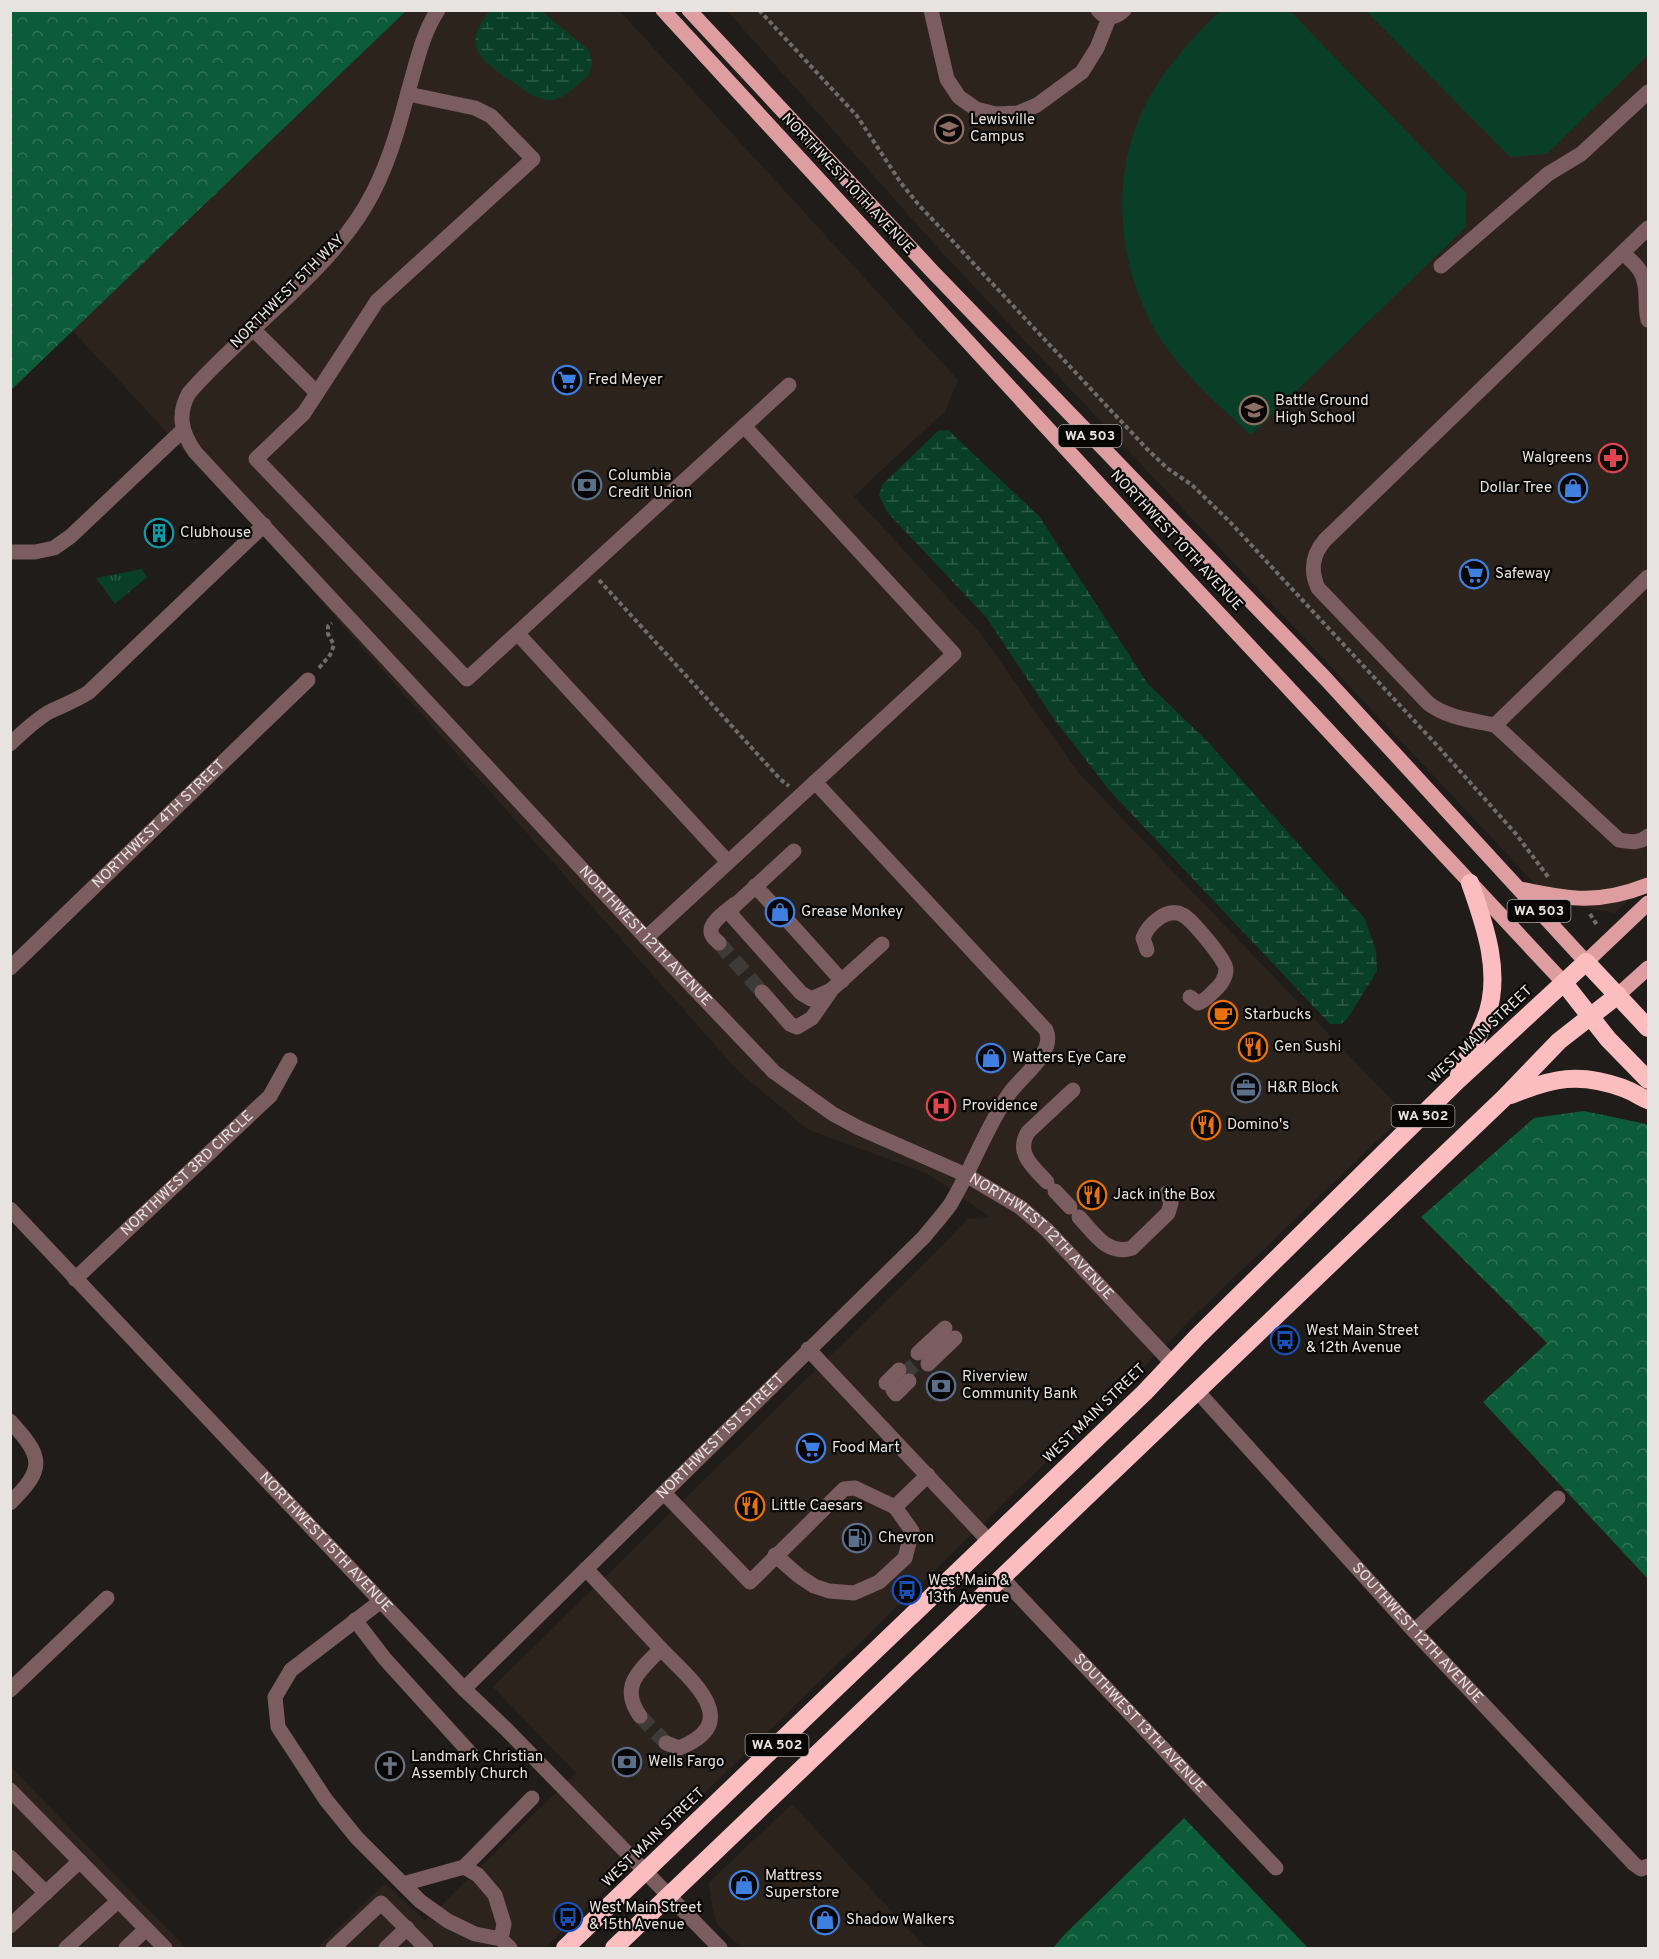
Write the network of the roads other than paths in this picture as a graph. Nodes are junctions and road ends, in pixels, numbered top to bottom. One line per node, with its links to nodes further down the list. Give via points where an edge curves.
1 (438, 10): 8 (street, NORTHWEST 5TH WAY, via 418,57)
2 (663, 10): 29 (main road, NORTHWEST 10TH AVENUE / WA 503)
3 (690, 10): 32 (main road, NORTHWEST 10TH AVENUE / WA 503, via 932,271 1325,678)
4 (931, 10): 6 (street, via 947,80 959,97 976,109 996,114 1018,113 1037,105 1082,72 1097,48)
5 (1124, 10): 6 (street, via 1116,17)
6 (1104, 14)
7 (1648, 92): 11 (street, via 1581,154 1548,174)
8 (408, 94): 13 (street, NORTHWEST 5TH WAY, via 396,134 365,206 322,262); 15 (street, via 475,108 491,116 533,159 377,302)
9 (1648, 228): 10 (street)
10 (1623, 253): 12 (street, via 1640,270); 23 (street, via 1325,540 1315,555 1313,572 1318,588 1428,703 1452,717)
11 (1441, 266)
12 (1648, 320)
13 (253, 329): 15 (street); 17 (street, NORTHWEST 5TH WAY, via 189,393 181,414)
14 (789, 385): 16 (street)
15 (317, 393): 21 (street, via 304,413 256,459 467,679)
16 (744, 426): 21 (street); 25 (street, via 954,654)
17 (183, 430): 18 (street, NORTHWEST 12TH AVENUE, via 195,452); 19 (street, via 54,548)
18 (264, 525): 24 (street, via 89,692 50,712); 37 (street, NORTHWEST 12TH AVENUE)
19 (10, 552)
20 (1648, 577): 23 (street)
21 (518, 634): 28 (street)
22 (308, 680): 42 (street, NORTHWEST 4TH STREET)
23 (1495, 725): 26 (street, via 1619,840 1634,842)
24 (10, 744)
25 (815, 782): 28 (street); 57 (street, NORTHWEST 1ST STREET, via 1046,1030 1048,1043 1042,1056 1019,1080 998,1112)
26 (1648, 836)
27 (794, 851): 31 (street)
28 (728, 862): 37 (street)
29 (1470, 883): 44 (main road, NORTHWEST 10TH AVENUE / WA 503); 53 (highway, via 1483,919 1493,984 1486,1018)
30 (1648, 885): 32 (main road, via 1623,895 1591,899 1560,898)
31 (755, 886): 33 (street); 35 (street)
32 (1521, 889): 41 (main road, NORTHWEST 10TH AVENUE / WA 503)
33 (771, 903)
34 (1648, 903): 41 (main road, WEST MAIN STREET)
35 (735, 904): 38 (street, via 711,929); 45 (street, via 731,909 734,917 801,993 811,999)
36 (789, 922): 45 (street)
37 (646, 938): 57 (street, NORTHWEST 12TH AVENUE, via 749,1048 804,1095 860,1128)
38 (718, 943)
39 (882, 944): 45 (street)
40 (1147, 950): 48 (street, via 1143,938 1151,923 1177,914 1186,918 1215,949 1225,963 1223,981 1203,1002)
41 (1586, 962): 44 (highway, WEST MAIN STREET / WA 502); 47 (highway, WA 503)
42 (10, 968)
43 (1648, 968): 47 (main road)
44 (1564, 983): 49 (highway, NORTHWEST 10TH AVENUE / WA 503); 53 (highway, WEST MAIN STREET / WA 502)
45 (837, 985): 46 (street, via 812,1018 797,1027)
46 (762, 992)
47 (1618, 995): 49 (highway, WA 502); 50 (highway, WA 503)
48 (1190, 997)
49 (1590, 1016): 52 (highway, WA 503); 55 (highway, WA 502, via 1546,1053)
50 (1648, 1028)
51 (290, 1060): 60 (street, NORTHWEST 3RD CIRCLE, via 270,1096)
52 (1648, 1080)
53 (1454, 1084): 64 (highway, WEST MAIN STREET / WA 502)
54 (1073, 1090): 58 (street, via 1025,1138 1027,1160 1109,1248 1132,1248 1168,1213 1171,1203)
55 (1503, 1098): 56 (highway, via 1563,1078 1593,1079 1625,1088); 67 (highway, WA 502)
56 (1648, 1100)
57 (966, 1175): 62 (street, NORTHWEST 1ST STREET, via 949,1206 924,1238); 64 (street, NORTHWEST 12TH AVENUE, via 1020,1208 1047,1230)
58 (1167, 1192)
59 (10, 1209): 60 (street, NORTHWEST 15TH AVENUE)
60 (75, 1279): 79 (street, NORTHWEST 15TH AVENUE)
61 (950, 1333): 63 (street)
62 (808, 1349): 69 (street); 70 (street, NORTHWEST 1ST STREET)
63 (923, 1358)
64 (1172, 1363): 74 (highway, WEST MAIN STREET / WA 502)
65 (904, 1375): 66 (street, via 896,1394)
66 (890, 1387)
67 (1198, 1392): 77 (highway, WA 502); 81 (street, SOUTHWEST 12TH AVENUE)
68 (10, 1421): 72 (street, via 28,1440 36,1455 37,1468 31,1482)
69 (928, 1475): 73 (street); 74 (street)
70 (664, 1492): 75 (street, via 750,1582); 76 (street, NORTHWEST 1ST STREET)
71 (1558, 1498): 81 (street)
72 (10, 1503)
73 (895, 1507): 75 (street, via 855,1488 844,1489); 75 (street, via 912,1531 905,1558 879,1582 854,1593 814,1586)
74 (989, 1540): 95 (highway, WEST MAIN STREET / WA 502)
75 (775, 1555)
76 (586, 1569): 82 (street); 83 (street, NORTHWEST 1ST STREET)
77 (1002, 1578): 93 (street, SOUTHWEST 13TH AVENUE); 98 (highway, WA 502)
78 (107, 1598): 84 (street)
79 (381, 1601): 80 (street); 83 (street, NORTHWEST 15TH AVENUE)
80 (355, 1620): 87 (street); 96 (street, via 291,1670 275,1697 278,1727 326,1800)
81 (1414, 1630): 94 (street, SOUTHWEST 12TH AVENUE, via 1634,1864)
82 (661, 1649): 85 (street, via 632,1681 630,1696); 86 (street, via 712,1711 711,1726 696,1742 679,1748)
83 (464, 1689): 95 (street, NORTHWEST 15TH AVENUE)
84 (10, 1690)
85 (640, 1716)
86 (666, 1743)
87 (472, 1755)
88 (10, 1790): 91 (street)
89 (532, 1798): 92 (street)
90 (10, 1857): 97 (street)
91 (80, 1861): 97 (street); 99 (street)
92 (464, 1867): 96 (street); 103 (street, via 478,1875 495,1895 504,1924)
93 (1276, 1868)
94 (1645, 1868)
95 (644, 1872): 98 (street, NORTHWEST 15TH AVENUE); 110 (highway, WEST MAIN STREET / WA 502)
96 (403, 1884): 103 (street, via 448,1921)
97 (46, 1893): 100 (street)
98 (668, 1896): 111 (highway, WA 502); 112 (street, NORTHWEST 15TH AVENUE)
99 (118, 1900): 102 (street); 104 (street)
100 (10, 1926)
101 (407, 1928): 107 (street, via 381,1903); 108 (street); 109 (street)
102 (146, 1929): 105 (street); 106 (street)
103 (505, 1944)
104 (66, 1948)
105 (126, 1948)
106 (165, 1948)
107 (333, 1948)
108 (386, 1948)
109 (426, 1948)
110 (565, 1948)
111 (614, 1948)
112 (720, 1948)

